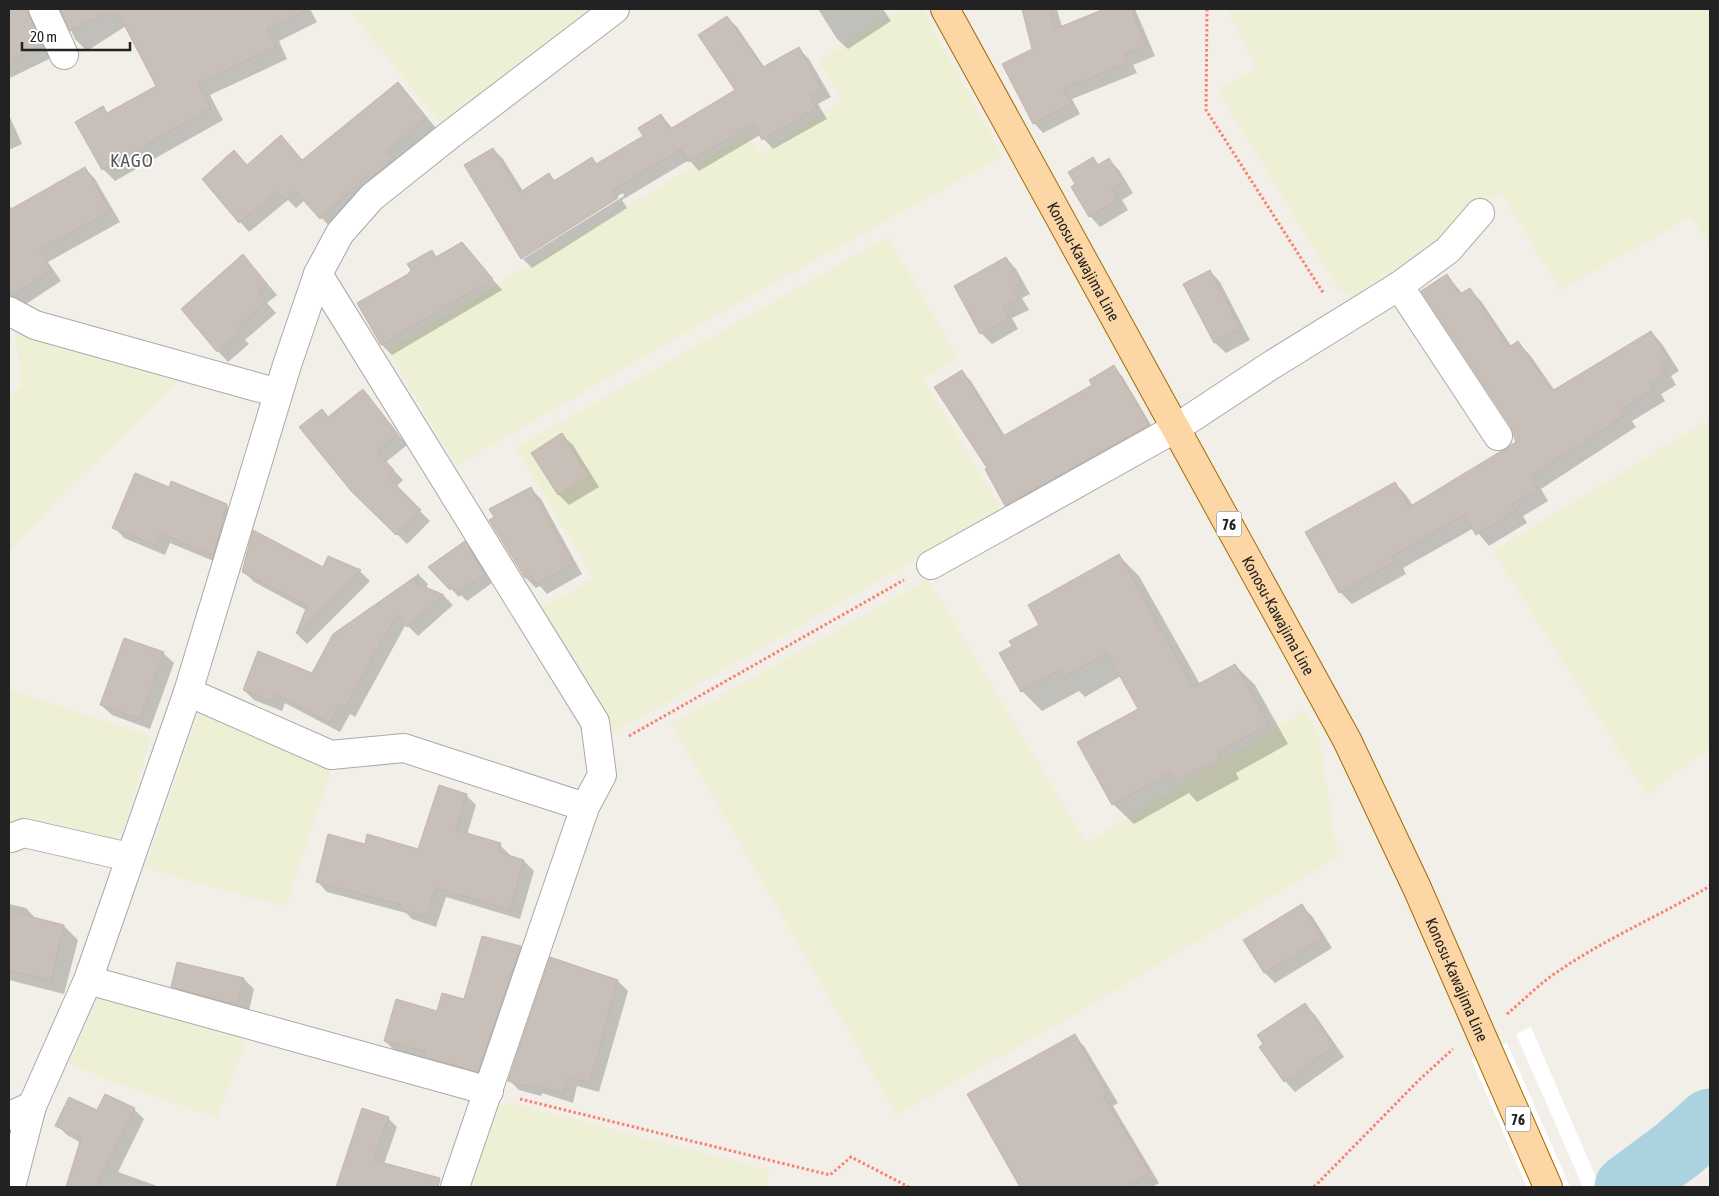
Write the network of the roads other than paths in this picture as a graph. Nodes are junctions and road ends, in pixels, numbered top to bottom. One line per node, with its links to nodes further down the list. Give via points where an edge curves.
1 (43, 9): 4 (street)
2 (615, 9): 6 (street, via 372,198 340,233)
3 (946, 9): 10 (main road, Konosu-Kawajima Line / 76)
4 (64, 55)
5 (1480, 212): 7 (street, via 1448,250)
6 (318, 274): 9 (street); 14 (street, via 595,722 602,775)
7 (1399, 286): 10 (street); 11 (street)
8 (9, 311): 9 (street, via 35,325)
9 (278, 393): 13 (street)
10 (1176, 428): 12 (street); 22 (main road, Konosu-Kawajima Line / 76, via 1347,740 1417,888)
11 (1498, 436)
12 (931, 565)
13 (188, 692): 14 (street, via 331,755 404,748); 16 (street)
14 (585, 807): 18 (street)
15 (11, 838): 16 (street, via 24,833)
16 (129, 857): 17 (street)
17 (88, 980): 18 (street); 19 (street)
18 (489, 1091): 21 (street)
19 (20, 1111): 20 (street)
20 (11, 1187)
21 (455, 1187)
22 (1548, 1187)

